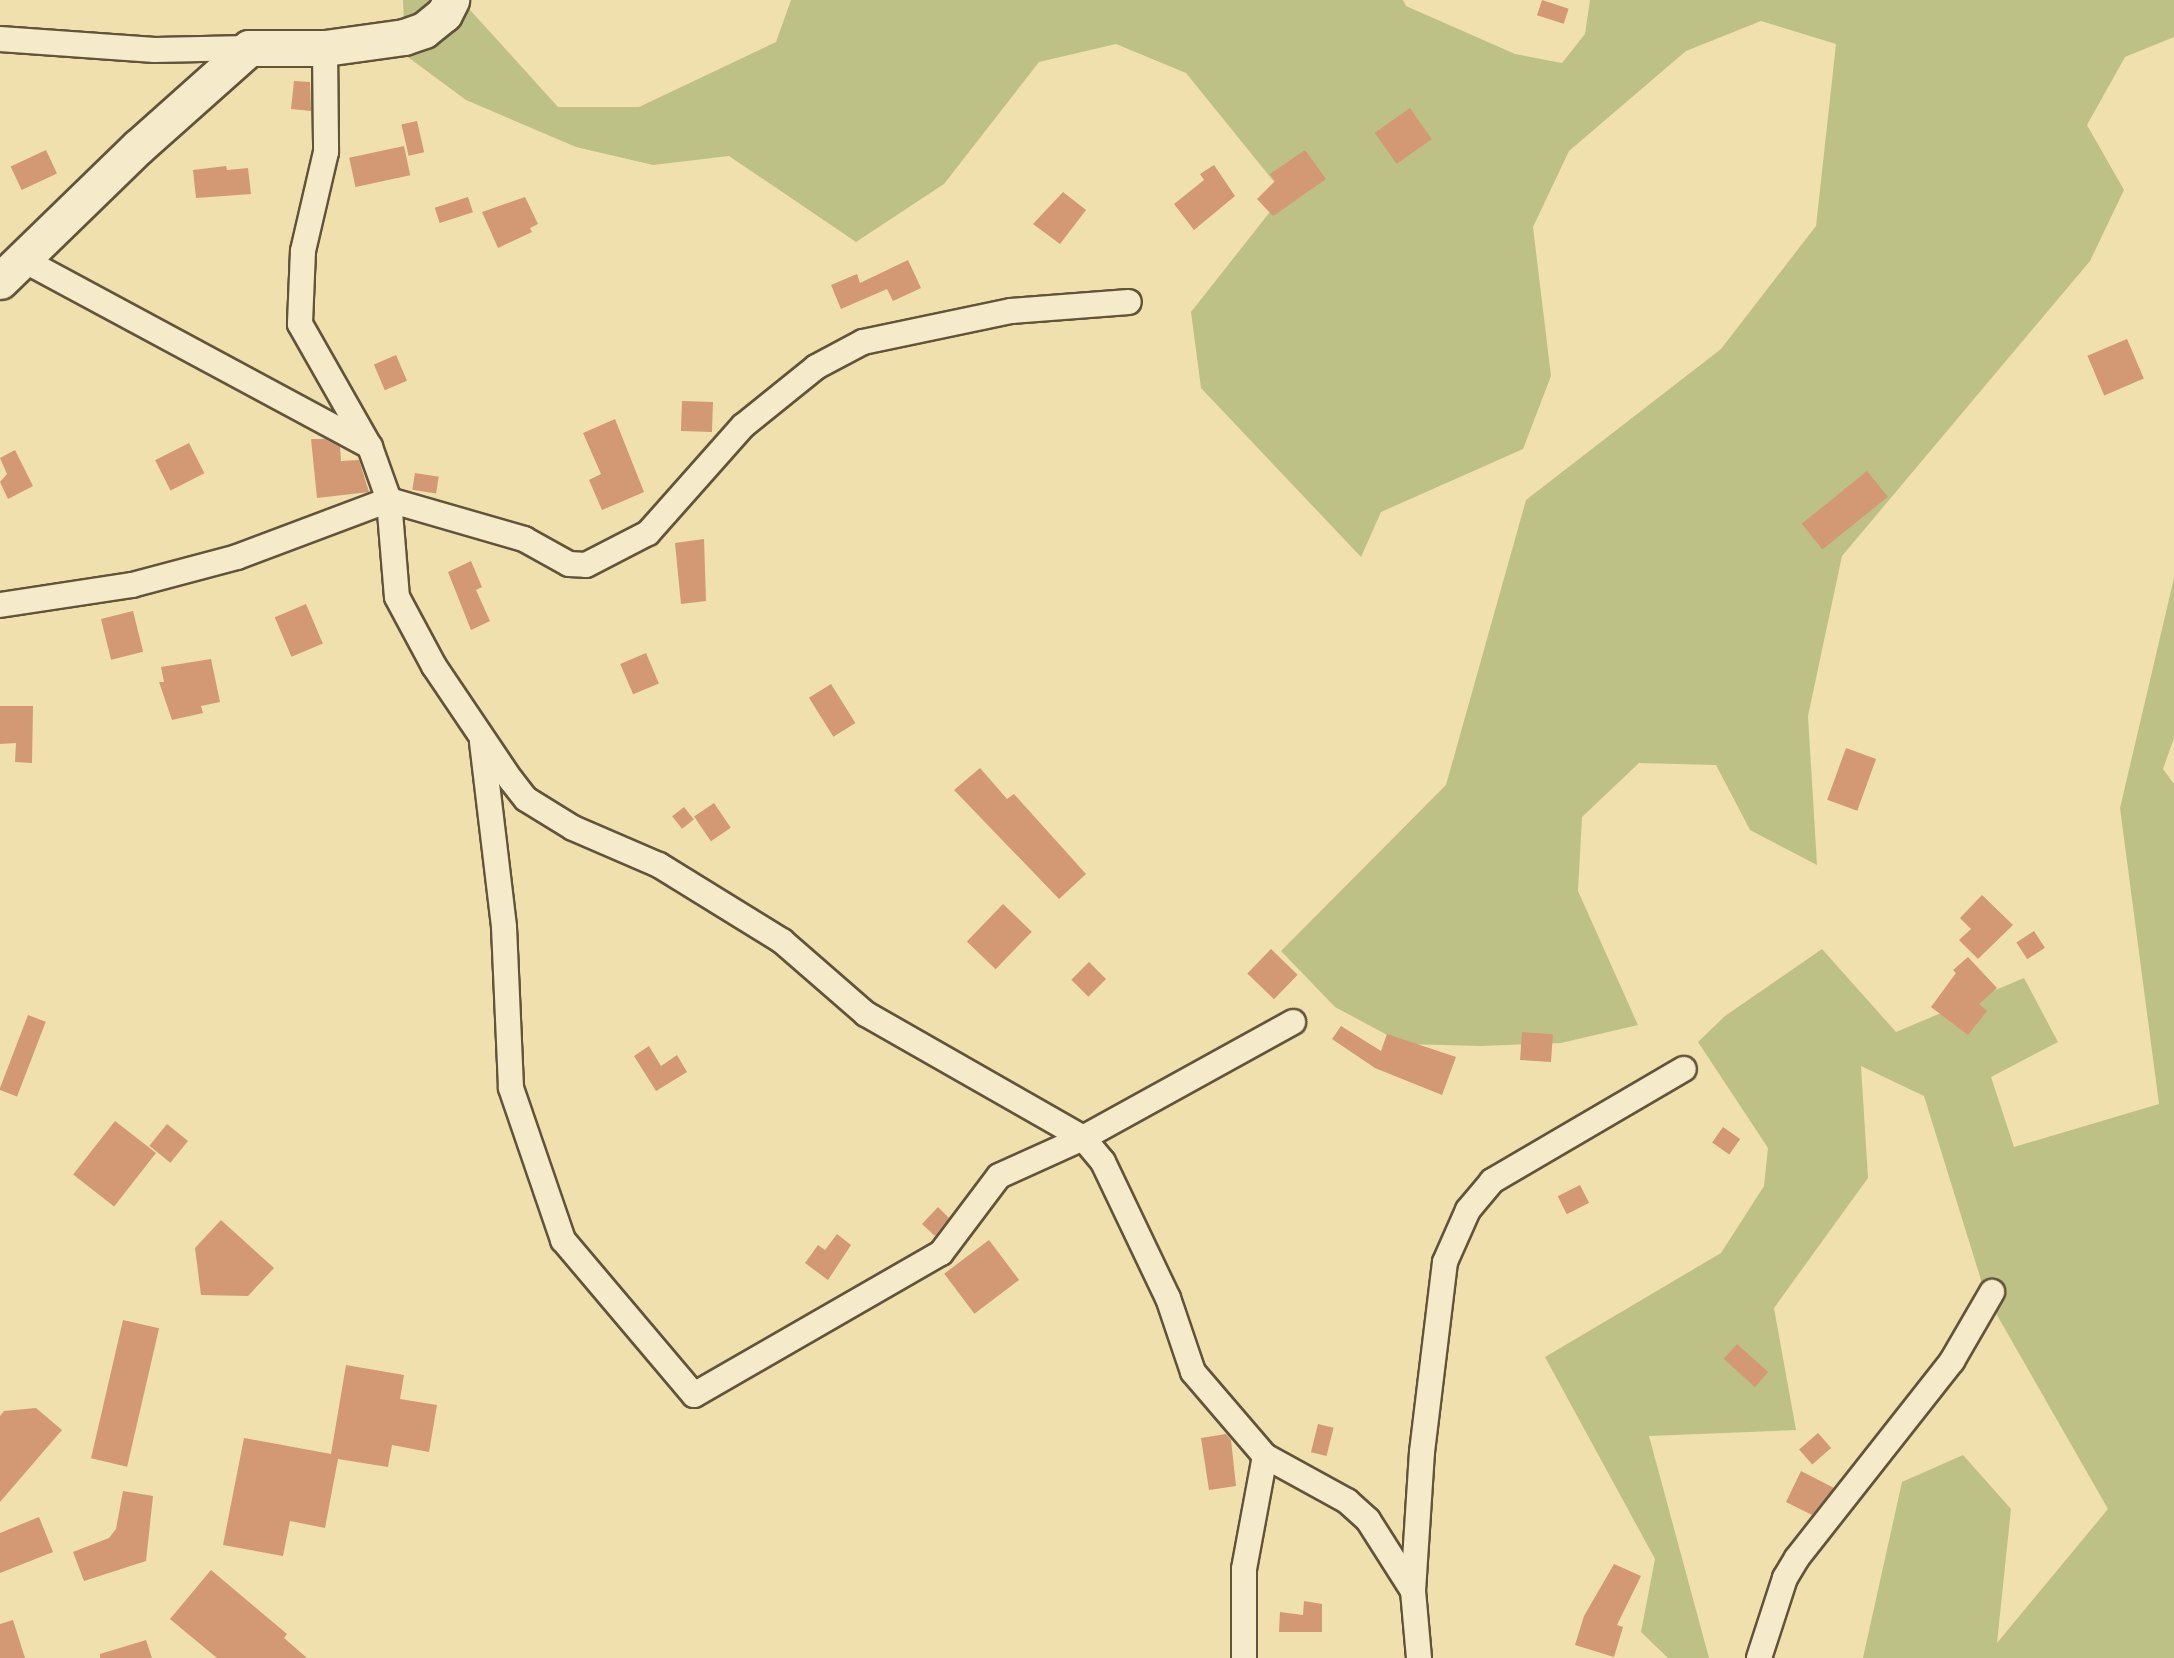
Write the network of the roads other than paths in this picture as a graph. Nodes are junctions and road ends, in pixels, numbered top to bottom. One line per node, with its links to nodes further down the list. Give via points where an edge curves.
1 (451, 0): 4 (street, via 444,14 424,30)
2 (0, 39): 3 (street, via 156,50)
3 (249, 48): 4 (street); 5 (street)
4 (326, 48): 7 (street, via 326,152 303,251 300,324)
5 (11, 270): 7 (street)
6 (1129, 302): 8 (street, via 1011,310 863,342 816,367 743,426 648,533 586,565 569,564 524,539)
7 (370, 447): 8 (street)
8 (389, 500): 9 (street, via 237,556 145,582); 10 (street, via 397,597 434,666)
9 (0, 605)
10 (481, 733): 13 (street, via 526,799 573,828 659,865 782,941 866,1014); 13 (street, via 504,927 511,1088 563,1240 694,1395 940,1253 999,1176)
11 (1293, 1022): 13 (street)
12 (1684, 1069): 16 (street, via 1492,1181 1468,1210 1445,1262 1422,1452)
13 (1083, 1138): 15 (street, via 1103,1162 1162,1286 1193,1372)
14 (1992, 1292): 19 (street, via 1952,1361 1797,1558 1785,1578)
15 (1265, 1456): 16 (street, via 1347,1501 1368,1520); 17 (street, via 1244,1569)
16 (1413, 1591): 18 (street)
17 (1244, 1658)
18 (1419, 1658)
19 (1759, 1658)

